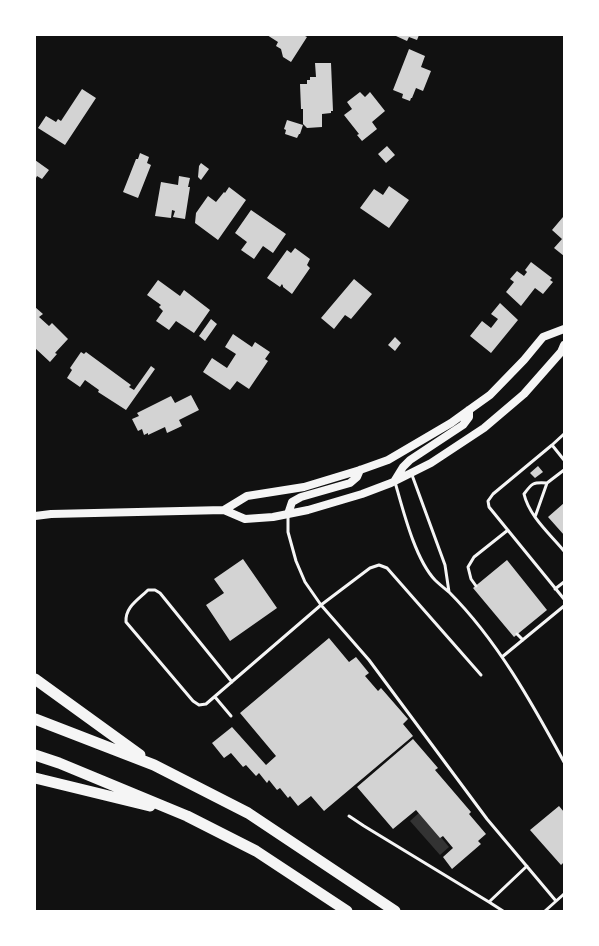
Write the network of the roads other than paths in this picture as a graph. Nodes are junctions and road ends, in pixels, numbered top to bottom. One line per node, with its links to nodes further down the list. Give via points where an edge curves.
1 (564, 329): 3 (main road, via 543,338 490,394)
2 (564, 345): 9 (main road, via 561,352 524,394 501,414 431,463)
3 (469, 410): 7 (main road, via 451,424 388,460); 10 (main road, via 469,417 463,425 410,460)
4 (564, 434): 5 (lane)
5 (552, 445): 6 (lane); 16 (lane, via 488,501 489,507)
6 (564, 460)
7 (360, 470): 12 (main road, via 304,487 247,496); 13 (main road, via 350,483 292,502)
8 (564, 470): 11 (lane)
9 (411, 473): 10 (main road); 21 (lane, via 444,565)
10 (395, 481): 13 (main road, via 362,494); 21 (lane, via 412,538 424,563 434,579)
11 (547, 483): 15 (lane); 15 (lane, via 536,482 524,494)
12 (224, 510): 13 (main road, via 245,520); 14 (main road)
13 (288, 514): 23 (lane, via 288,532 296,560 305,582)
14 (35, 516)
15 (535, 517): 17 (lane)
16 (508, 530): 19 (lane, via 474,557 468,567); 20 (lane)
17 (564, 550)
18 (564, 582): 20 (lane)
19 (476, 586)
20 (555, 589): 22 (lane)
21 (449, 592): 27 (lane)
22 (564, 599)
23 (321, 605): 28 (lane, via 370,568 379,565 387,568); 30 (lane); 40 (lane, via 369,660 487,819)
24 (564, 606): 26 (lane)
25 (517, 634): 26 (lane)
26 (523, 640): 27 (lane)
27 (502, 657): 35 (lane)
28 (481, 675)
29 (35, 679): 36 (highway)
30 (232, 682): 31 (lane); 31 (lane, via 160,593 148,590 129,608 126,622 193,701 199,705 206,704)
31 (215, 697): 32 (lane)
32 (231, 716)
33 (35, 719): 36 (highway)
34 (35, 755): 38 (highway)
35 (564, 762)
36 (154, 765): 45 (highway, via 248,813)
37 (35, 778): 38 (highway)
38 (188, 816): 44 (highway, via 256,851)
39 (349, 816): 43 (lane)
40 (526, 866): 42 (lane); 43 (lane)
41 (564, 894): 42 (lane)
42 (556, 901): 47 (lane)
43 (489, 902): 46 (lane)
44 (347, 911)
45 (395, 911)
46 (503, 911)
47 (545, 911)

